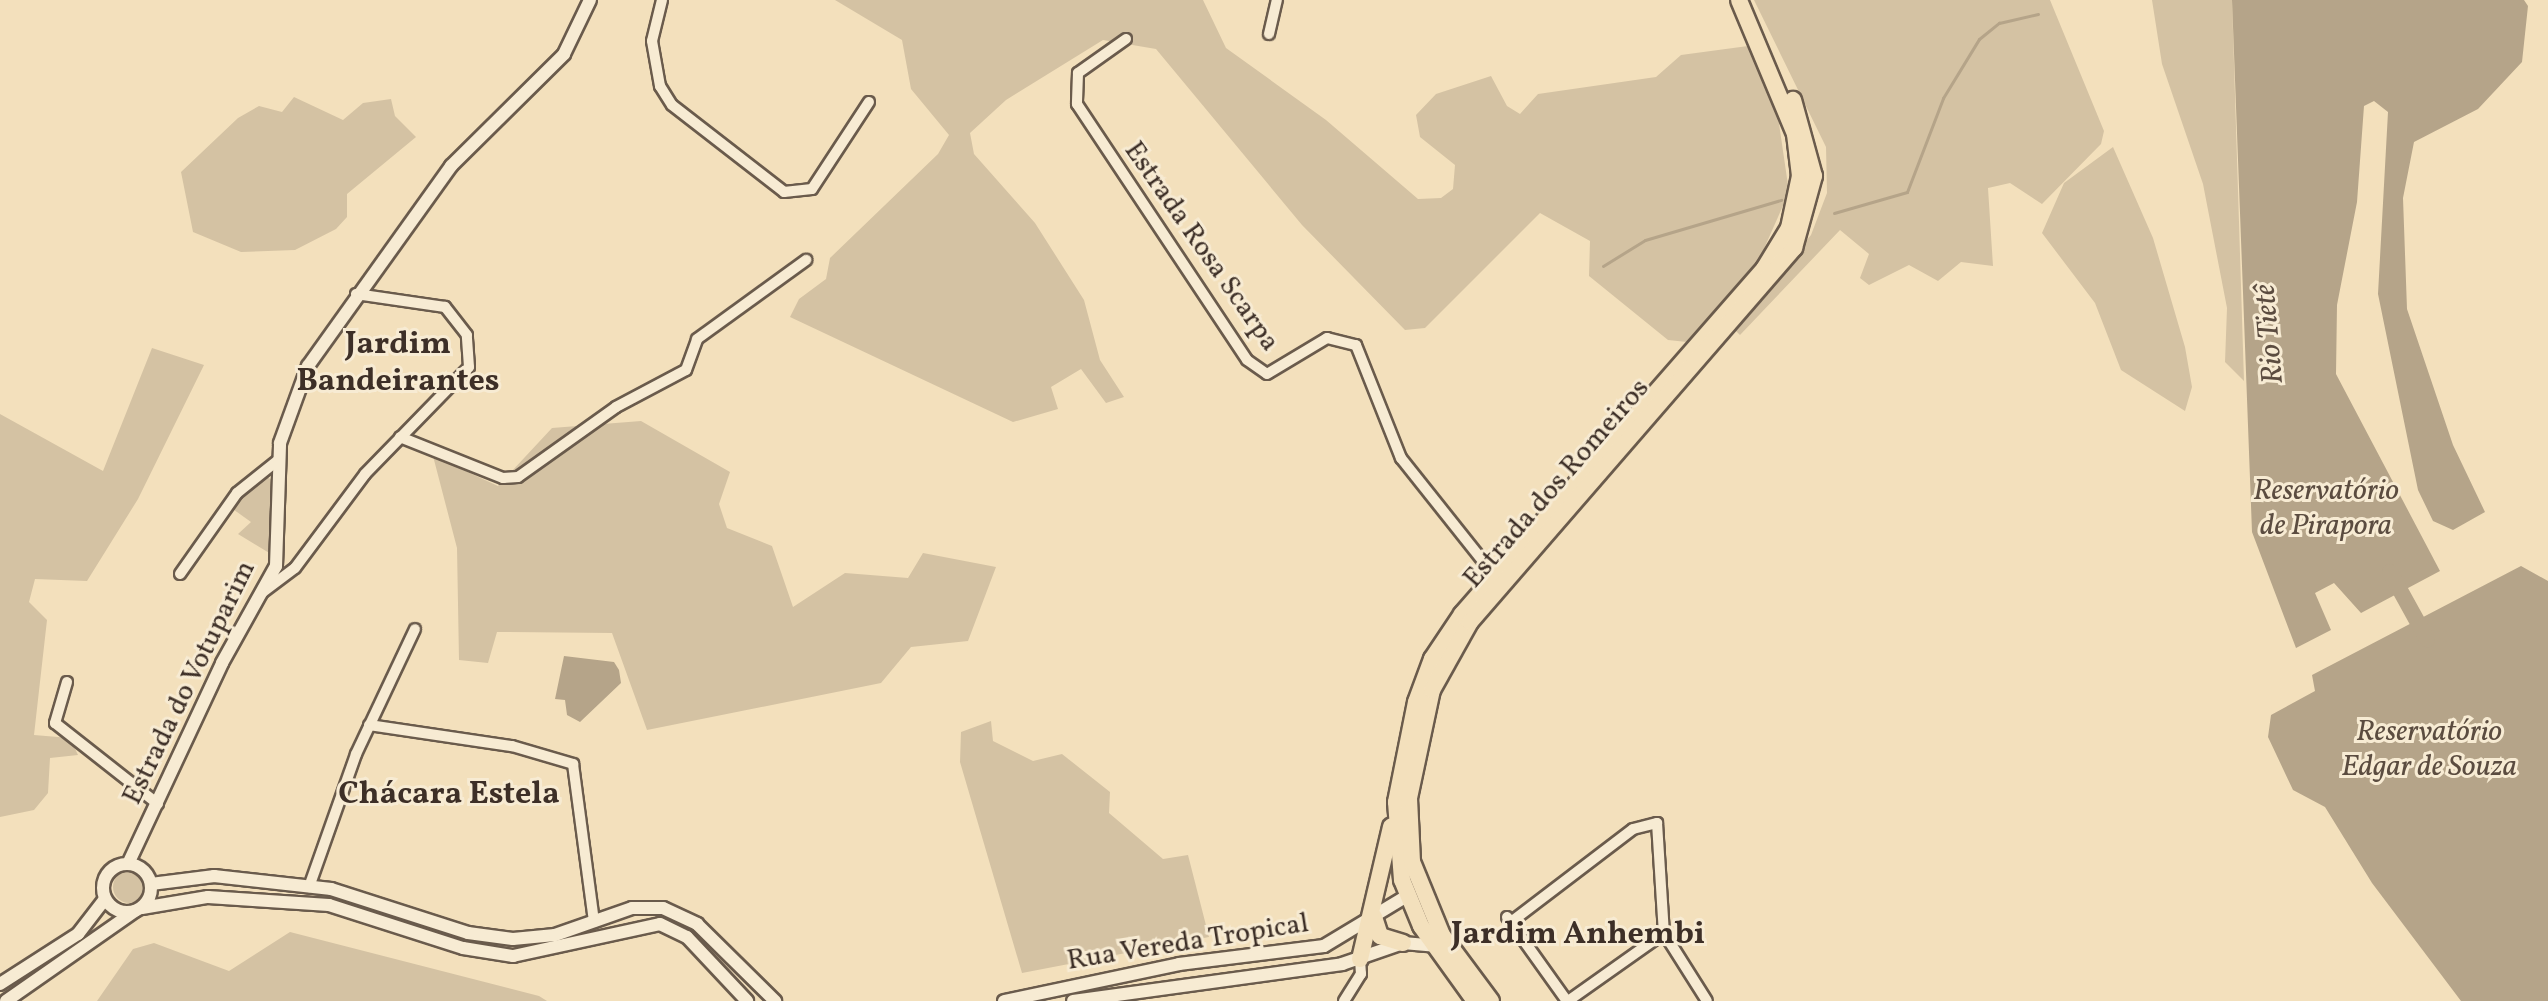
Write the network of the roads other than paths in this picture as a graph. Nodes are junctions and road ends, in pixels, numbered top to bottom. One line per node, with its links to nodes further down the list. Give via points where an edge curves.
1 (590, 0): 10 (street, Estrada do Votuparim, via 564,54 451,166)
2 (662, 0): 8 (street, via 652,41 660,86 672,105 784,192 812,189)
3 (1277, 0): 6 (street)
4 (1739, 0): 5 (main road, Estrada dos Romeiros)
5 (1751, 26): 16 (main road, Estrada dos Romeiros, via 1798,147 1798,196 1782,243); 32 (main road, Estrada dos Romeiros, via 1807,130 1814,176 1808,218 1774,275 1470,622 1443,664 1422,723 1408,814 1416,878)
6 (1269, 34)
7 (1126, 39): 16 (street, Estrada Rosa Scarpa, via 1078,73 1077,104 1247,360 1267,374 1327,338 1352,341 1401,458)
8 (869, 102)
9 (806, 260): 13 (street, via 697,339 686,370 616,407 518,477 503,478)
10 (365, 281): 11 (street, Estrada do Votuparim); 12 (street)
11 (355, 294): 12 (street); 14 (street, Estrada do Votuparim, via 300,382)
12 (384, 295): 13 (street, via 445,307 470,344 458,383)
13 (400, 437): 17 (street, via 343,499 301,561)
14 (278, 460): 15 (street, via 237,493); 17 (street, Estrada do Votuparim, via 279,550)
15 (180, 574)
16 (1495, 576): 21 (main road, Estrada dos Romeiros, via 1427,670)
17 (263, 592): 22 (street, Estrada do Votuparim, via 222,663)
18 (415, 629): 20 (street)
19 (67, 682): 22 (street, via 55,723)
20 (369, 725): 25 (street); 30 (street, via 512,746 573,764)
21 (1396, 802): 26 (main road, Estrada dos Romeiros); 29 (main road)
22 (158, 804): 23 (street, Estrada do Votuparim)
23 (128, 864): 24 (street); 27 (street, via 104,878)
24 (151, 884): 25 (street, via 214,876); 28 (street)
25 (309, 887): 30 (street, via 356,894 498,939 541,938)
26 (1407, 896): 29 (street, Rua Vereda Tropical); 32 (main road, Estrada dos Romeiros)
27 (105, 899): 28 (street, via 114,909); 35 (street, via 78,934)
28 (138, 910): 36 (street); 37 (street, via 208,897 329,905 463,948 513,956 660,924 687,937)
29 (1374, 915): 33 (main road, via 1380,936); 34 (main road); 39 (street, Rua Vereda Tropical, via 1324,946 1179,964)
30 (594, 922): 38 (street, via 643,906 681,914)
31 (1664, 933): 44 (street); 44 (street, via 1657,823 1633,829 1509,920); 45 (street)
32 (1439, 940): 33 (street); 42 (main road, Estrada dos Romeiros); 43 (main road, Estrada dos Romeiros)
33 (1403, 943): 34 (street, Rua Vereda Tropical)
34 (1360, 959): 40 (street, Rua Vereda Tropical); 41 (street, via 1361,974)
35 (0, 984)
36 (6, 1001)
37 (747, 1001)
38 (775, 1001)
39 (1004, 1001)
40 (1073, 1001)
41 (1344, 1001)
42 (1475, 1001)
43 (1491, 1001)
44 (1567, 1001)
45 (1707, 1001)

